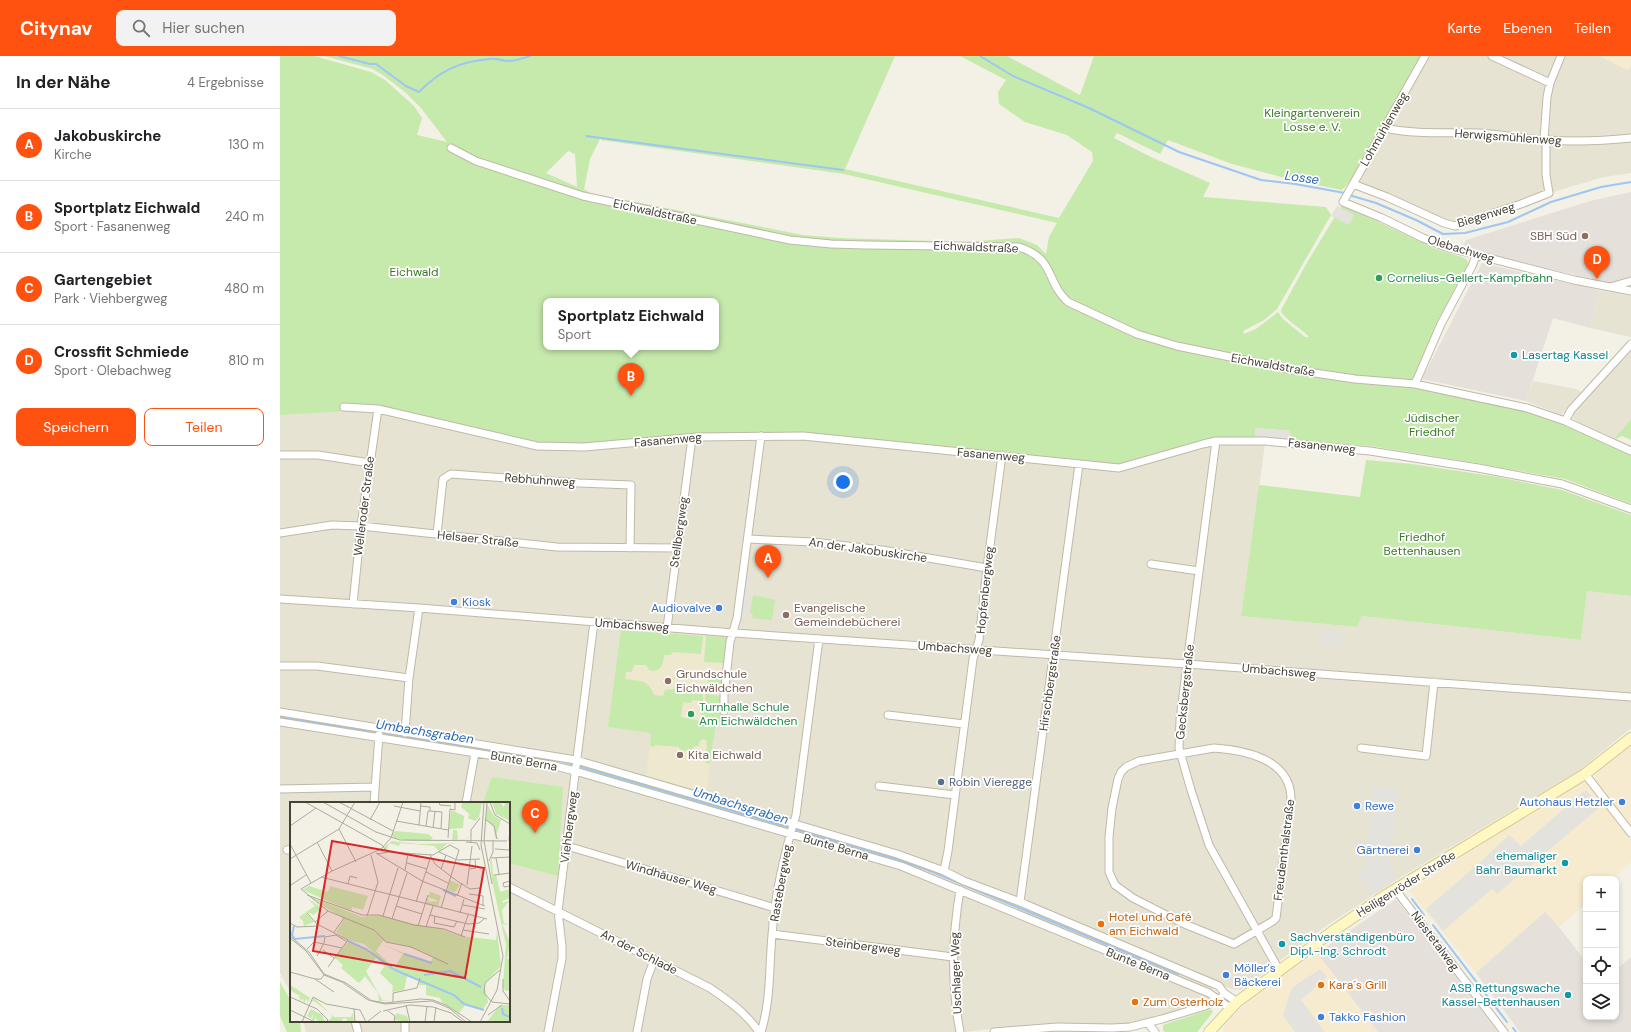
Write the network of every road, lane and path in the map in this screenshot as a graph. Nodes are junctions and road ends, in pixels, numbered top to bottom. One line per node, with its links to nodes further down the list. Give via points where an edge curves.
1 (1426, 56): 5 (street, Lohmühlenweg)
2 (1492, 56): 4 (street)
3 (1561, 56): 4 (street)
4 (1550, 83): 7 (street)
5 (1385, 128): 7 (street, Herwigsmühlenweg, via 1432,133 1480,133); 9 (street, Lohmühlenweg)
6 (1631, 138): 7 (street, Herwigsmühlenweg)
7 (1545, 140): 9 (street, Biegenweg, via 1549,193 1455,226 1387,197)
8 (452, 148): 16 (street, Eichwaldstraße, via 476,161 583,196 790,240 866,246 1019,247 1032,252 1042,260 1061,295 1068,302 1137,334 1203,352 1288,369)
9 (1352, 186): 10 (street, Lohmühlenweg)
10 (1344, 201): 11 (street, Olebachweg, via 1423,238)
11 (1476, 256): 13 (street, Olebachweg); 16 (street, via 1440,324)
12 (1631, 282): 13 (street)
13 (1608, 288): 14 (street, Olebachweg)
14 (1631, 291)
15 (1631, 344): 19 (street, via 1571,410)
16 (1415, 384): 19 (street, Eichwaldstraße, via 1527,408)
17 (344, 407): 18 (street, Fasanenweg)
18 (378, 409): 21 (street, Fasanenweg, via 538,446 584,447); 26 (street, Welleroder Straße)
19 (1565, 421): 23 (street, Eichwaldstraße)
20 (761, 436): 21 (street, Fasanenweg); 25 (street, Fasanenweg, via 838,438); 32 (street)
21 (692, 438): 34 (street, Stellbergweg)
22 (1216, 442): 27 (street, Fasanenweg, via 1188,447 1119,468); 28 (street, Fasanenweg, via 1265,440 1370,451 1478,468 1562,484); 37 (street, Gecksbergstraße)
23 (1631, 451)
24 (280, 455): 26 (street, via 318,455)
25 (1002, 455): 27 (street, Fasanenweg); 36 (street, Hopfenbergweg)
26 (370, 463): 29 (street, Welleroder Straße)
27 (1079, 464): 46 (street, Hirschbergstraße)
28 (1631, 509)
29 (361, 526): 30 (street, Helsaer Straße, via 332,525); 31 (street, Helsaer Straße); 39 (street, Welleroder Straße)
30 (280, 534)
31 (437, 534): 33 (street, Helsaer Straße, via 557,547); 33 (street, Rebhuhnweg, via 443,479 451,474 631,485)
32 (748, 539): 36 (street, An der Jakobuskirche, via 821,542); 43 (street)
33 (630, 548): 34 (street, Helsaer Straße)
34 (677, 548): 42 (street, Stellbergweg)
35 (1151, 564): 37 (street)
36 (987, 568): 45 (street, Hopfenbergweg, via 980,640)
37 (1199, 571): 47 (street, Gecksbergstraße)
38 (280, 599): 39 (street, Umbachsweg)
39 (353, 604): 40 (street, Umbachsweg)
40 (419, 608): 41 (street, Umbachsweg); 49 (street)
41 (594, 622): 42 (street, Umbachsweg); 63 (street, Viehbergweg)
42 (667, 628): 43 (street, Umbachsweg)
43 (734, 633): 44 (street, Umbachsweg); 52 (street, via 730,642)
44 (818, 639): 45 (street, Umbachsweg); 71 (street, Rastebergweg)
45 (976, 650): 46 (street, Umbachsweg); 56 (street, Hopfenbergweg)
46 (1053, 655): 47 (street, Umbachsweg); 78 (street, Hirschbergstraße)
47 (1187, 664): 50 (street, Umbachsweg); 62 (street, Gecksbergstraße, via 1180,720)
48 (280, 666): 49 (street, via 316,666)
49 (409, 678): 58 (street)
50 (1434, 682): 51 (street, Umbachsweg); 60 (street, via 1426,756)
51 (1631, 697)
52 (724, 711)
53 (280, 712): 57 (street, Bunte Berna)
54 (888, 716): 56 (street)
55 (280, 722): 57 (street, Bunte Berna)
56 (964, 724): 68 (street, Hopfenbergweg)
57 (380, 733): 58 (street, Bunte Berna); 61 (street, Bunte Berna); 66 (street)
58 (404, 733): 63 (street, Bunte Berna)
59 (1631, 738): 64 (street, Heiligenröder Straße)
60 (1361, 748)
61 (475, 753): 63 (street, Bunte Berna); 70 (street)
62 (1180, 753): 81 (street, Gecksbergstraße, via 1209,845); 81 (street, Freudenthalstraße, via 1214,748 1238,751 1272,764 1288,781 1291,798 1276,918); 81 (street, Freudenthalstraße, via 1139,761 1121,772 1112,808 1109,837 1109,872 1114,885 1133,898 1182,923 1234,944)
63 (576, 765): 71 (street, Bunte Berna); 71 (street, Bunte Berna); 73 (street, Viehbergweg)
64 (1585, 774): 72 (street); 76 (street, Heiligenröder Straße)
65 (879, 786): 68 (street)
66 (375, 787): 67 (street); 69 (street)
67 (280, 790)
68 (955, 795): 74 (street, Hopfenbergweg)
69 (374, 802)
70 (466, 802)
71 (792, 828): 74 (street, Bunte Berna, via 897,854); 77 (street, Bunte Berna, via 901,866); 79 (street, Rastebergweg)
72 (1631, 833)
73 (566, 846): 79 (street, Windhäuser Weg); 80 (street, Viehbergweg)
74 (944, 870): 78 (street, Bunte Berna, via 964,881)
75 (510, 887): 80 (street, An der Schlade)
76 (1395, 889): 85 (street, Heiligenröder Straße); 99 (street, Niestetalweg)
77 (960, 890): 83 (street, Uschlager Weg); 87 (street, Bunte Berna, via 1209,993)
78 (1020, 902): 86 (street, Bunte Berna, via 1219,986)
79 (775, 908): 82 (street, Rastebergweg)
80 (558, 911): 84 (street, An der Schlade); 92 (street, Viehbergweg, via 562,958)
81 (1257, 931): 85 (street, Gecksbergstraße)
82 (772, 934): 83 (street, Steinbergweg); 94 (street, Rastebergweg, via 769,992 765,1019)
83 (953, 958): 95 (street, Uschlager Weg)
84 (654, 960): 93 (street, via 647,979); 94 (street, An der Schlade, via 710,988 734,1004)
85 (1279, 970): 88 (street, Heiligenröder Straße)
86 (1224, 993): 87 (street); 88 (street)
87 (1219, 1000): 88 (street, Bunte Berna); 90 (street)
88 (1234, 1005): 98 (street, Heiligenröder Straße)
89 (355, 1022): 91 (street)
90 (1148, 1023): 96 (street, via 1112,1028); 97 (street)
91 (358, 1032)
92 (548, 1032)
93 (638, 1032)
94 (760, 1032)
95 (960, 1032)
96 (994, 1032)
97 (1155, 1032)
98 (1209, 1032)
99 (1504, 1032)

